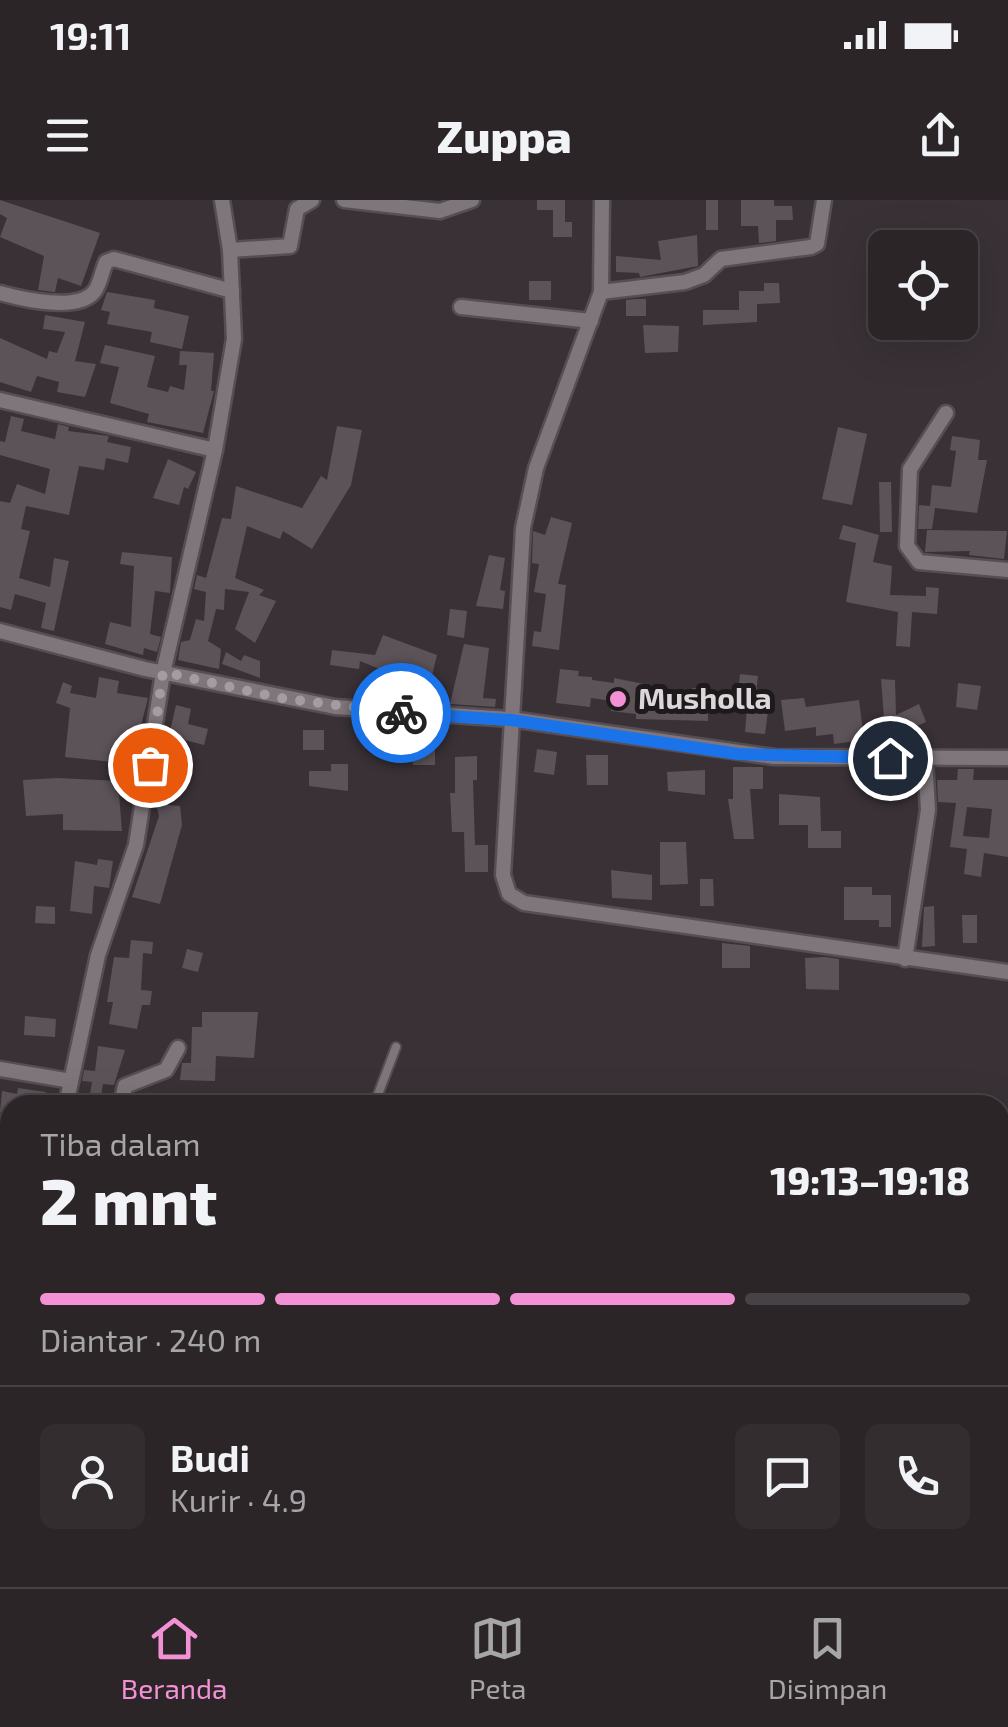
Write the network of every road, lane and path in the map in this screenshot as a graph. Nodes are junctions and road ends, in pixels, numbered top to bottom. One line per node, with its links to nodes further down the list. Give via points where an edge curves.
1 (222, 200): 7 (street)
2 (312, 200): 7 (street, via 297,209 294,241 284,250)
3 (344, 200): 4 (street, via 440,211)
4 (472, 200)
5 (602, 200): 9 (street)
6 (824, 200): 9 (street, via 817,244 810,247 721,260 684,282)
7 (230, 250): 8 (street)
8 (232, 291): 10 (street, via 114,260 106,262 86,298 42,304); 15 (street, via 234,339)
9 (601, 292): 12 (street)
10 (0, 293)
11 (461, 307): 12 (street)
12 (591, 322): 19 (street, via 527,500)
13 (0, 400): 15 (street)
14 (946, 413): 16 (street, via 910,469 908,546 919,562)
15 (215, 450): 18 (street)
16 (1008, 570)
17 (0, 631): 18 (street)
18 (163, 672): 19 (street, via 335,706); 27 (street, via 136,844 98,955)
19 (511, 720): 20 (street, via 738,754); 22 (street, via 503,875 516,900)
20 (925, 758): 21 (street); 22 (street, via 928,810)
21 (1008, 758)
22 (905, 959): 23 (street)
23 (1008, 972)
24 (396, 1047): 30 (lane)
25 (178, 1048): 29 (street, via 166,1070 125,1086)
26 (0, 1069): 27 (street)
27 (71, 1081): 28 (street)
28 (68, 1095)
29 (123, 1095)
30 (378, 1095)

